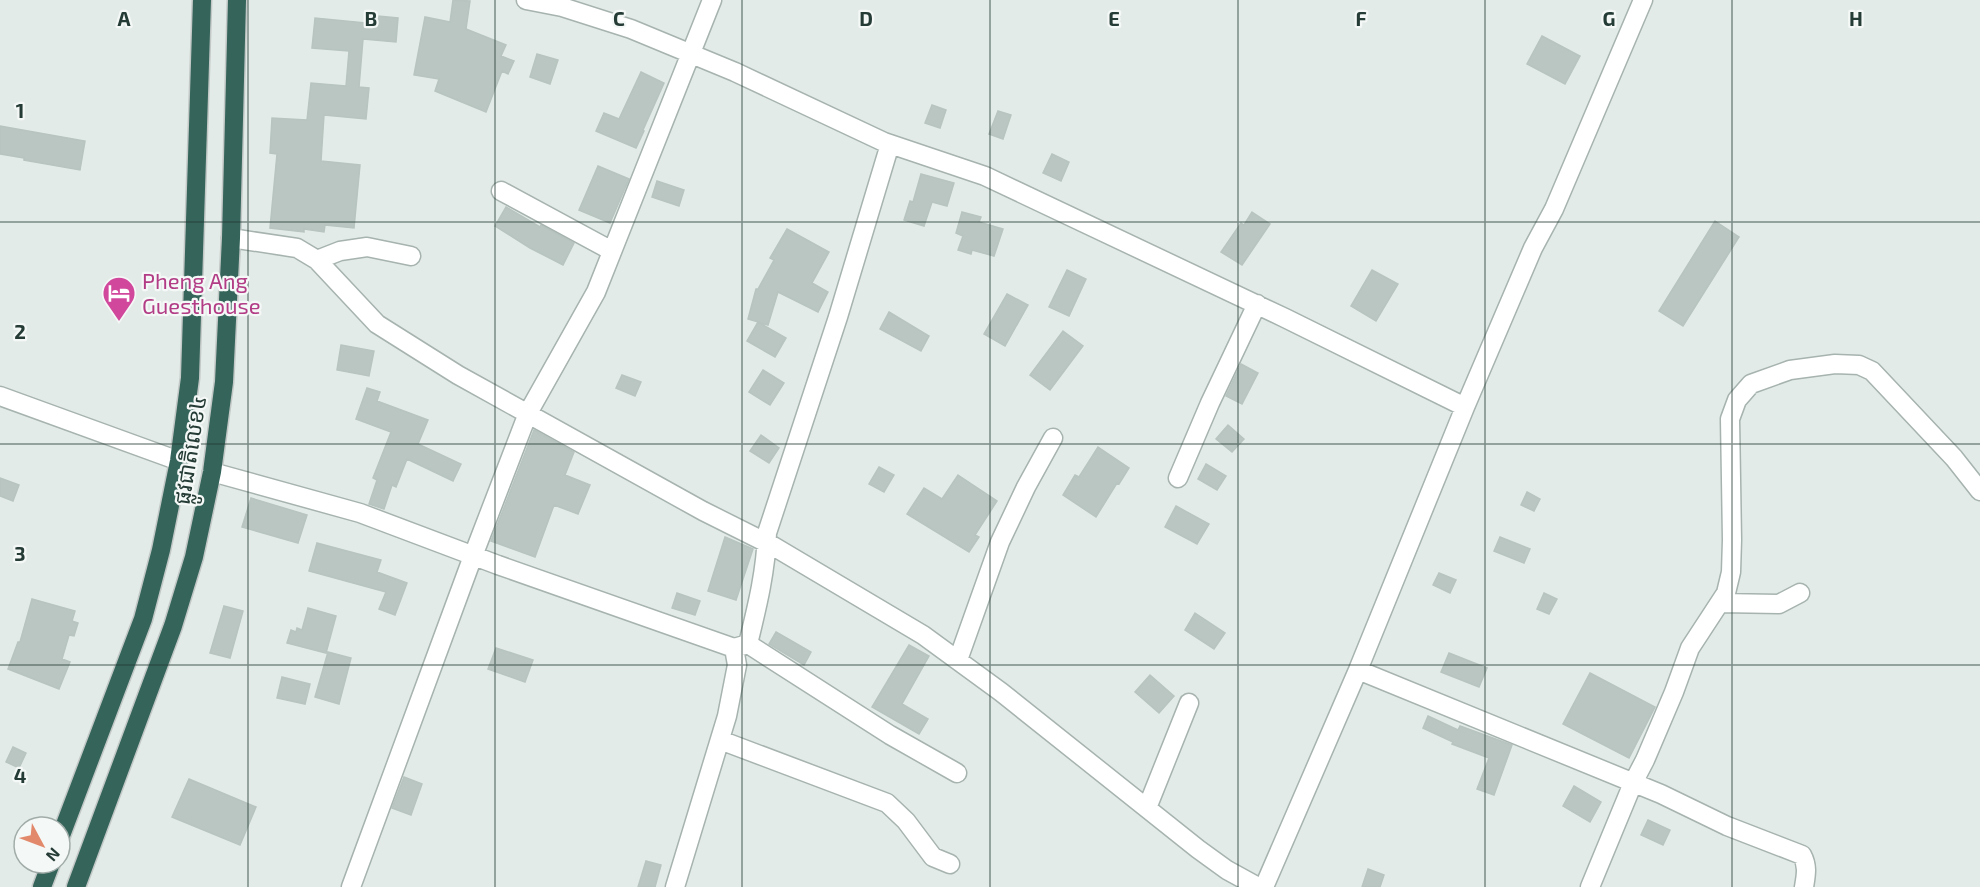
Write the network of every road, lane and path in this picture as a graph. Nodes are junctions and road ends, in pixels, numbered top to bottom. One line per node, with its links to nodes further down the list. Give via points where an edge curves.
1 (202, 0): 18 (highway, ផ្លូវជាតិលេខ៤, via 190,378)
2 (237, 0): 9 (highway, ផ្លូវជាតិលេខ៤)
3 (526, 0): 6 (street, via 631,29)
4 (712, 0): 6 (street)
5 (1643, 0): 15 (street)
6 (691, 54): 7 (street); 10 (street)
7 (890, 144): 13 (street, via 985,176); 22 (street)
8 (501, 191): 10 (street)
9 (231, 238): 12 (street, via 297,248); 19 (highway, ផ្លូវជាតិលេខ៤, via 224,382)
10 (612, 251): 16 (street, via 596,292)
11 (411, 256): 12 (street, via 367,248 340,250)
12 (317, 260): 16 (street, via 377,324)
13 (1257, 304): 15 (street); 20 (street)
14 (0, 396): 18 (street)
15 (1465, 407): 28 (street)
16 (528, 413): 22 (street); 23 (street)
17 (1053, 438): 27 (street, via 1000,542)
18 (179, 461): 34 (highway, ផ្លូវជាតិលេខ៤, via 143,619)
19 (212, 472): 23 (street, via 360,513); 36 (highway, ផ្លូវជាតិលេខ៤, via 194,557 173,627)
20 (1178, 478)
21 (1980, 491): 25 (street, via 1872,371 1859,364 1790,370 1751,384 1737,400 1730,419 1731,572)
22 (767, 543): 26 (street, via 762,582); 27 (street, via 923,635)
23 (473, 556): 26 (street); 37 (street)
24 (1800, 593): 25 (street, via 1779,604)
25 (1721, 603): 32 (street, via 1690,648)
26 (741, 646): 30 (street); 31 (street)
27 (958, 660): 33 (street)
28 (1358, 670): 32 (street); 40 (street)
29 (1189, 703): 33 (street)
30 (720, 740): 35 (street, via 887,803 933,857); 38 (street)
31 (957, 773)
32 (1633, 783): 41 (street); 42 (street, via 1802,855 1807,872)
33 (1147, 808): 39 (street, via 1227,870)
34 (69, 815)
35 (950, 864)
36 (76, 887)
37 (351, 887)
38 (675, 887)
39 (1258, 887)
40 (1264, 887)
41 (1590, 887)
42 (1804, 887)

